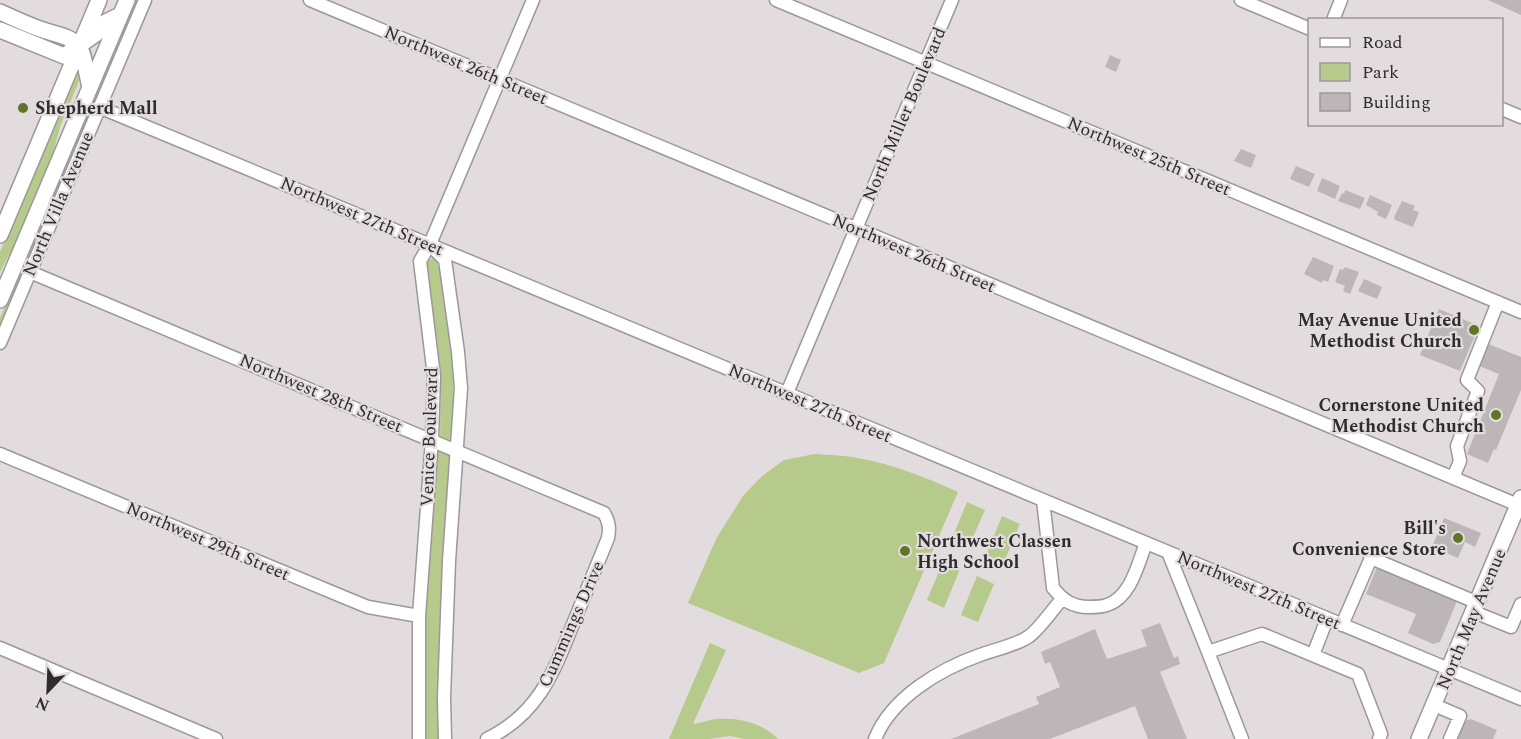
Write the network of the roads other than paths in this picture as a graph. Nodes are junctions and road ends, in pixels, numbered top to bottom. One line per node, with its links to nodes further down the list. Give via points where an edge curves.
1 (99, 0): 15 (main road)
2 (127, 0): 11 (main road, North Villa Avenue)
3 (145, 0): 19 (street, North Villa Avenue)
4 (310, 0): 17 (street, Northwest 26th Street)
5 (533, 0): 17 (street)
6 (776, 0): 16 (street, Northwest 25th Street)
7 (952, 0): 16 (street, North Miller Boulevard)
8 (1241, 0): 13 (street)
9 (1341, 0): 12 (street)
10 (0, 12): 15 (main road, via 66,36)
11 (120, 15): 15 (main road, via 104,23); 18 (main road, North Villa Avenue)
12 (1334, 18)
13 (1308, 28)
14 (0, 30): 15 (main road, via 64,56)
15 (80, 46): 18 (main road); 23 (main road)
16 (925, 62): 22 (street, North Miller Boulevard); 27 (street, Northwest 25th Street)
17 (499, 79): 22 (street, Northwest 26th Street); 24 (street)
18 (90, 87): 26 (main road, North Villa Avenue)
19 (99, 107): 24 (street, Northwest 27th Street); 25 (street, North Villa Avenue)
20 (1503, 109): 21 (street)
21 (1521, 117)
22 (856, 228): 30 (street, North Miller Boulevard); 34 (street, Northwest 26th Street)
23 (0, 235)
24 (430, 244): 30 (street, Northwest 27th Street); 31 (street, Venice Boulevard, via 420,261 434,376); 32 (street, Venice Boulevard, via 445,260 458,352)
25 (30, 272): 29 (street, North Villa Avenue); 31 (street, Northwest 28th Street)
26 (0, 300)
27 (1498, 302): 28 (street, Northwest 25th Street); 34 (street, via 1467,380 1478,391 1457,446 1460,461)
28 (1521, 312)
29 (0, 342)
30 (787, 393): 35 (street, Northwest 27th Street)
31 (432, 439): 32 (street, Northwest 28th Street); 43 (street, Venice Boulevard)
32 (458, 450): 37 (street, Northwest 28th Street, via 599,510); 54 (street, Venice Boulevard, via 449,561)
33 (0, 454): 43 (street, Northwest 29th Street, via 368,607)
34 (1453, 478): 36 (street, Northwest 26th Street)
35 (1043, 500): 38 (street, Northwest 27th Street); 40 (street, via 1050,577)
36 (1520, 501): 42 (main road, North May Avenue)
37 (608, 520): 55 (street, Cummings Drive, via 608,538 545,687 520,717)
38 (1146, 543): 39 (street, Northwest 27th Street); 40 (street, via 1130,582 1118,599 1107,606 1083,607)
39 (1168, 552): 44 (street, Northwest 27th Street); 47 (street)
40 (1062, 599): 56 (street, via 1029,637 941,672 917,689 881,724)
41 (1521, 604): 42 (street, via 1511,627)
42 (1476, 608): 45 (street, via 1371,558); 49 (main road, North May Avenue)
43 (420, 616): 53 (street, Venice Boulevard)
44 (1327, 619): 45 (street, Northwest 27th Street); 48 (street)
45 (1342, 625): 49 (street, Northwest 27th Street)
46 (0, 648): 52 (street)
47 (1208, 652): 48 (street, via 1262,634); 57 (street)
48 (1312, 655): 58 (street, via 1358,674 1381,734)
49 (1450, 669): 50 (street, Northwest 27th Street); 51 (main road, North May Avenue)
50 (1521, 699)
51 (1434, 705): 59 (main road, North May Avenue); 60 (street, via 1460,716)
52 (216, 739)
53 (419, 739)
54 (445, 739)
55 (487, 739)
56 (875, 739)
57 (1242, 739)
58 (1379, 739)
59 (1419, 739)
60 (1450, 739)

